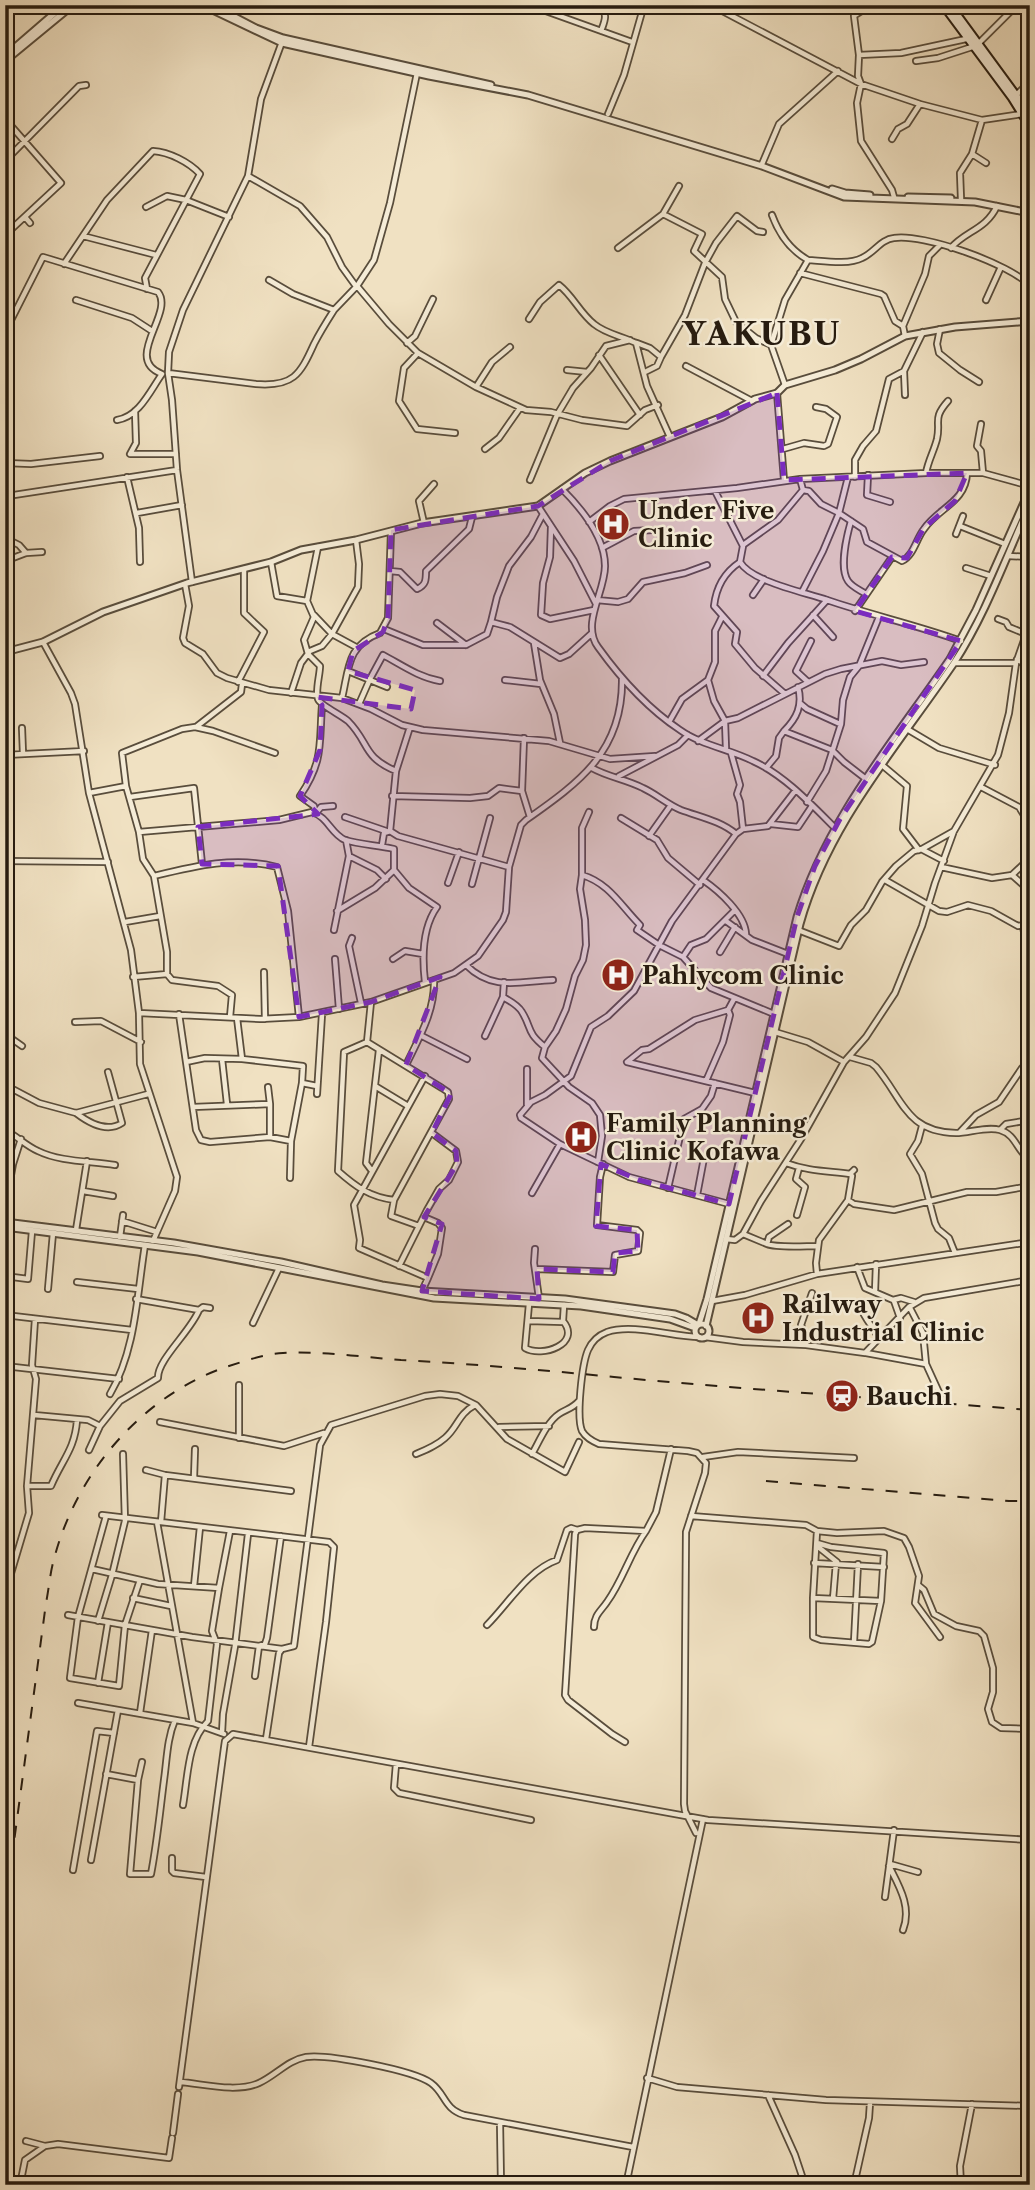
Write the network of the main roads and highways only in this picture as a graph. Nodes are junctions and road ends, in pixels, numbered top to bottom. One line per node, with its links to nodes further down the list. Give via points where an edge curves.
1 (943, 5): 3 (main road)
2 (950, 5): 3 (main road)
3 (975, 45): 4 (main road); 5 (main road)
4 (1030, 118)
5 (1030, 127)

